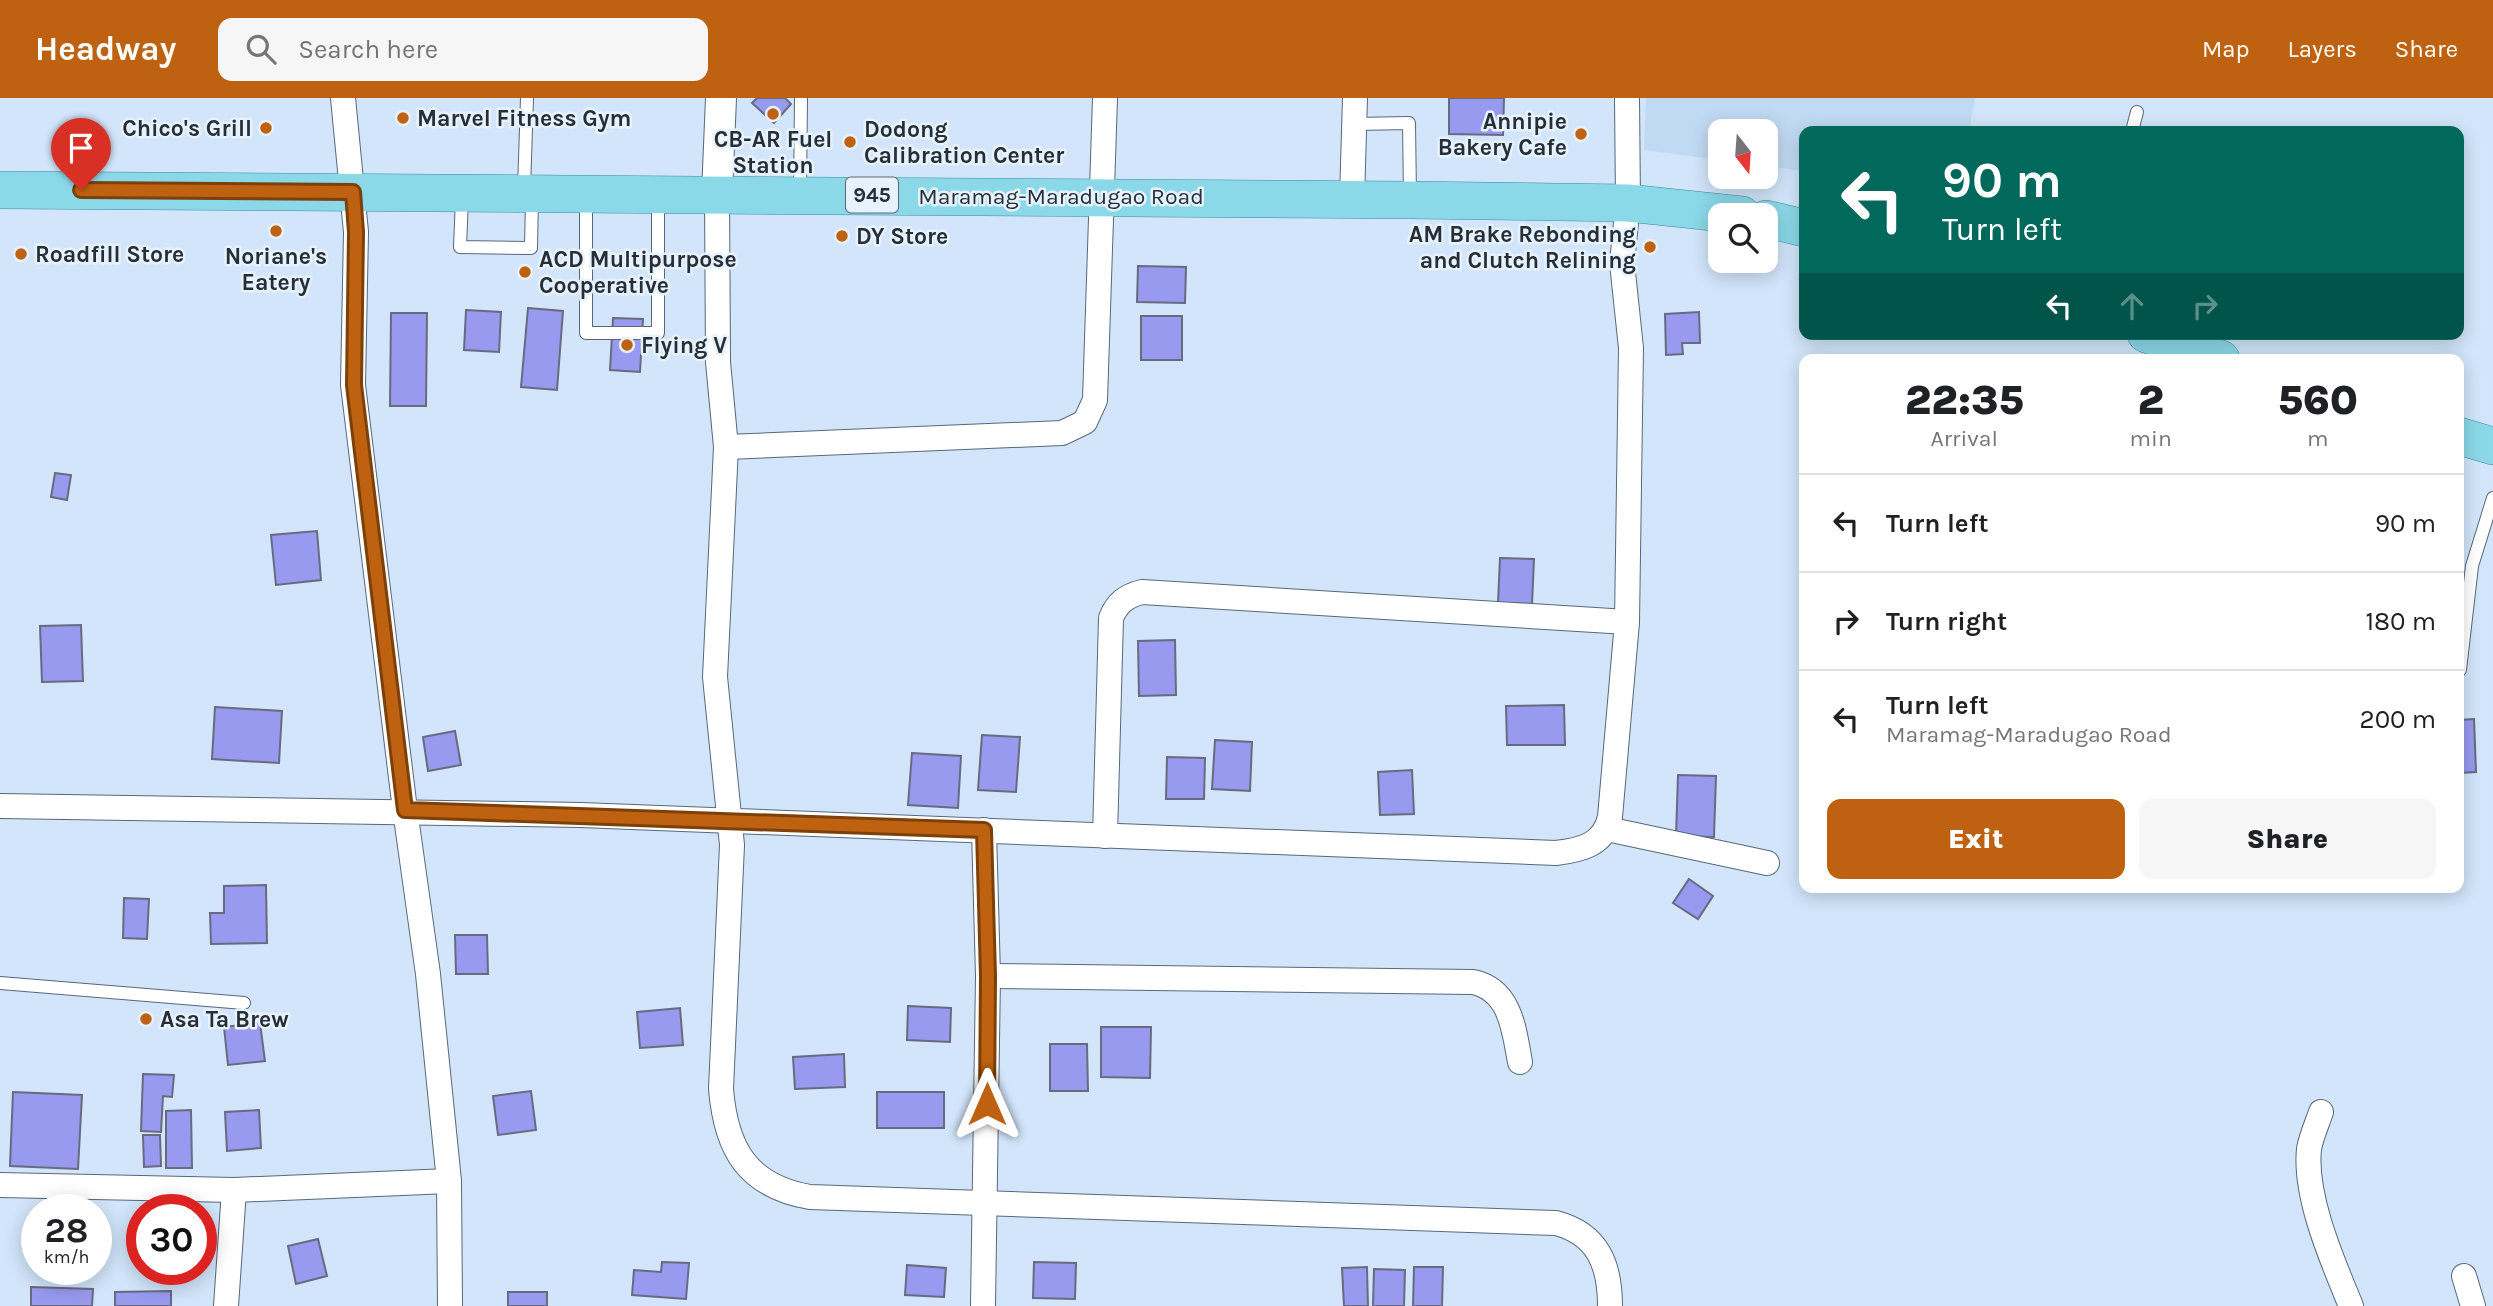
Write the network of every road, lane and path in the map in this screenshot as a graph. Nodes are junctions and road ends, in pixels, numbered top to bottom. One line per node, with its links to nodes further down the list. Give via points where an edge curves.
1 (343, 98): 12 (street)
2 (527, 98): 14 (lane)
3 (721, 98): 17 (street)
4 (801, 98): 18 (lane)
5 (1105, 98): 19 (street)
6 (1355, 98): 9 (street)
7 (1627, 98): 22 (street)
8 (2137, 112): 10 (lane)
9 (1354, 124): 20 (street); 21 (lane, via 1409,123)
10 (2133, 126)
11 (0, 190): 12 (main road, Maramag-Maradugao Road / 945)
12 (353, 192): 13 (main road, Maramag-Maradugao Road / 945); 35 (street, via 354,385)
13 (462, 193): 14 (main road, Maramag-Maradugao Road / 945); 14 (lane, via 460,247 531,248)
14 (528, 193): 15 (main road, Maramag-Maradugao Road / 945)
15 (586, 193): 16 (main road, Maramag-Maradugao Road / 945); 16 (lane, via 586,333 658,332)
16 (658, 194): 17 (main road, Maramag-Maradugao Road / 945)
17 (717, 194): 18 (main road, Maramag-Maradugao Road / 945); 30 (street, via 718,362)
18 (800, 194): 19 (main road, Maramag-Maradugao Road / 945)
19 (1101, 196): 20 (main road, Maramag-Maradugao Road / 945); 30 (street, via 1095,400 1085,422 1062,433)
20 (1352, 199): 21 (main road, Maramag-Maradugao Road / 945)
21 (1410, 200): 22 (main road, Maramag-Maradugao Road / 945)
22 (1628, 203): 23 (main road, Maramag-Maradugao Road / 945); 32 (street, via 1622,263 1631,358)
23 (1708, 211)
24 (1778, 222): 25 (main road)
25 (1799, 227)
26 (2159, 345): 27 (main road)
27 (2198, 354)
28 (2464, 437): 29 (main road)
29 (2493, 446)
30 (726, 447): 36 (street, via 715,677)
31 (2493, 499): 33 (lane, via 2472,566)
32 (1627, 622): 37 (street); 39 (street, via 1131,594 1111,618)
33 (2464, 635)
34 (0, 806): 35 (street)
35 (405, 810): 36 (street); 46 (street, via 428,974)
36 (731, 821): 38 (street); 49 (street, via 721,1089 723,1112 738,1156 759,1177 788,1193 810,1198)
37 (1607, 829): 39 (street, via 1589,846 1556,853); 40 (street)
38 (984, 830): 39 (street); 41 (street)
39 (1105, 836)
40 (1767, 863)
41 (988, 976): 44 (street, via 1473,982 1488,985 1506,1007); 49 (street)
42 (0, 983): 43 (lane)
43 (244, 1003)
44 (1520, 1062)
45 (2321, 1112): 55 (street, via 2309,1148 2311,1179 2333,1262)
46 (449, 1181): 48 (street); 52 (street)
47 (0, 1185): 48 (street)
48 (234, 1190): 51 (street)
49 (985, 1205): 53 (street); 54 (street, via 1556,1223 1574,1228 1593,1242 1610,1279)
50 (2464, 1276): 56 (street)
51 (226, 1306)
52 (450, 1306)
53 (983, 1306)
54 (1610, 1306)
55 (2351, 1306)
56 (2473, 1306)

